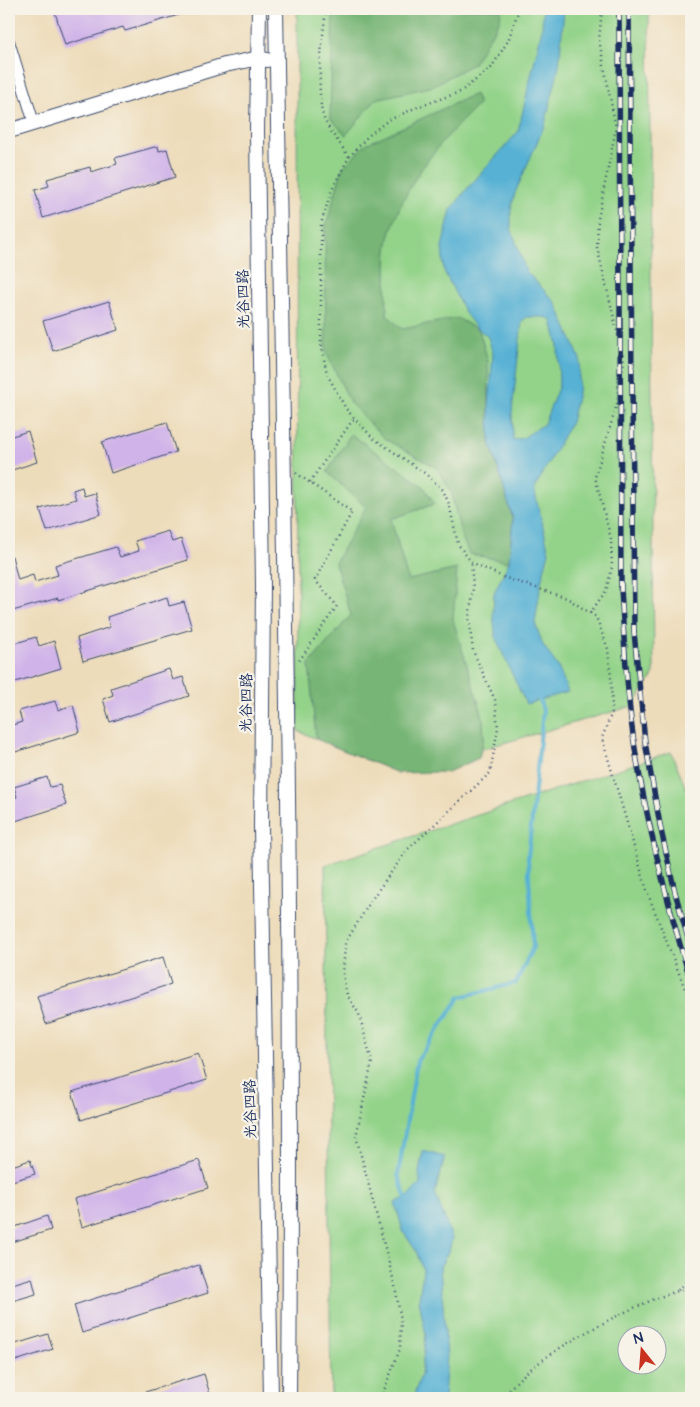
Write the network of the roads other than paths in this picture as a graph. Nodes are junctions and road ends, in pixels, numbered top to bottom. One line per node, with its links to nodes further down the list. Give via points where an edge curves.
1 (259, 9): 4 (main road, 光谷四路)
2 (276, 9): 5 (main road)
3 (9, 41): 6 (street)
4 (259, 58): 5 (main road); 6 (main road, via 225,65); 8 (main road, 光谷四路, via 257,131 263,586 261,827)
5 (277, 62): 9 (main road, via 290,1199)
6 (34, 123): 7 (main road)
7 (9, 131)
8 (271, 1398)
9 (288, 1398)

